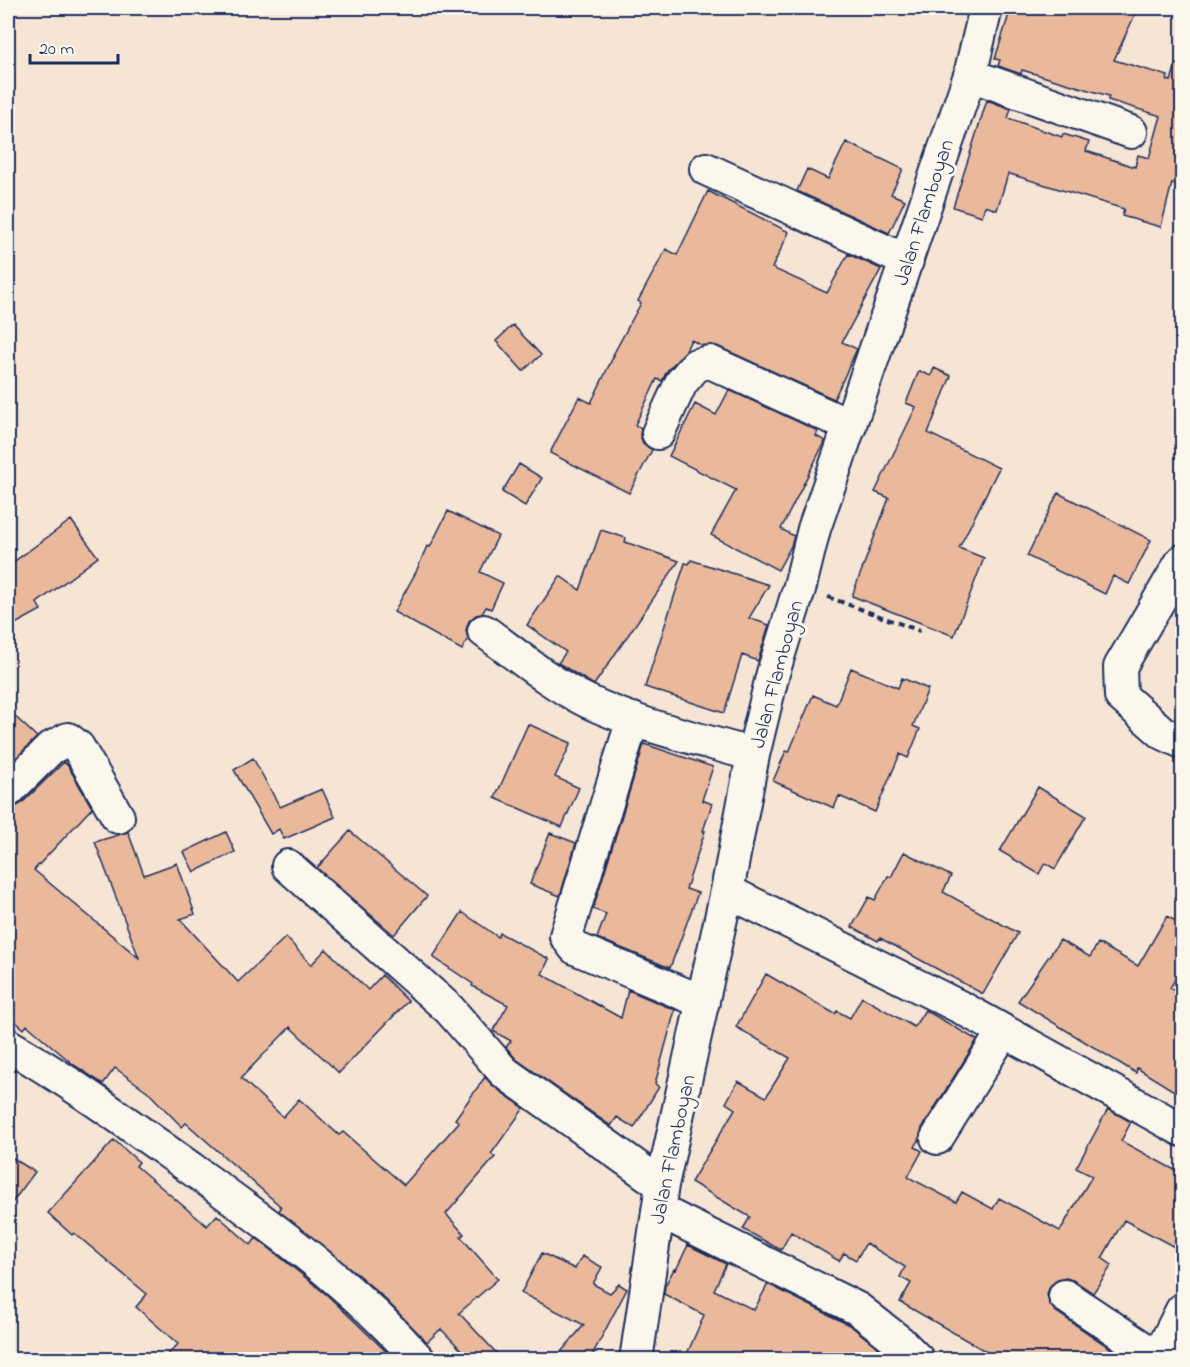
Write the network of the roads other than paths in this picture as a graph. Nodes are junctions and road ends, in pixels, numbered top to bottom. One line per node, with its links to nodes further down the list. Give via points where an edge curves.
1 (986, 8): 2 (street, Jalan Flamboyan)
2 (970, 75): 3 (street); 5 (street, Jalan Flamboyan)
3 (1131, 132)
4 (706, 169): 5 (street)
5 (907, 261): 6 (street, Jalan Flamboyan)
6 (850, 426): 7 (street, via 710,362 696,365 681,383); 12 (street, Jalan Flamboyan, via 814,529)
7 (658, 433)
8 (1182, 561): 11 (street, via 1120,667 1121,696 1163,733)
9 (484, 632): 10 (street, via 564,688)
10 (633, 719): 12 (street); 17 (street, via 566,936 575,948)
11 (1182, 742)
12 (753, 755): 16 (street, Jalan Flamboyan)
13 (8, 791): 14 (street, via 51,748 68,739 78,747)
14 (117, 817)
15 (288, 866): 22 (street, via 449,1009 504,1072)
16 (727, 891): 17 (street, Jalan Flamboyan); 18 (street)
17 (703, 1002): 22 (street, Jalan Flamboyan)
18 (1003, 1032): 20 (street); 21 (street)
19 (8, 1045): 25 (street, via 126,1122 268,1223 365,1302)
20 (1182, 1130)
21 (937, 1138)
22 (660, 1198): 26 (street, Jalan Flamboyan); 27 (street, via 858,1308)
23 (1065, 1296): 28 (street)
24 (1182, 1310): 28 (street)
25 (419, 1359)
26 (636, 1359)
27 (918, 1359)
28 (1157, 1359)

